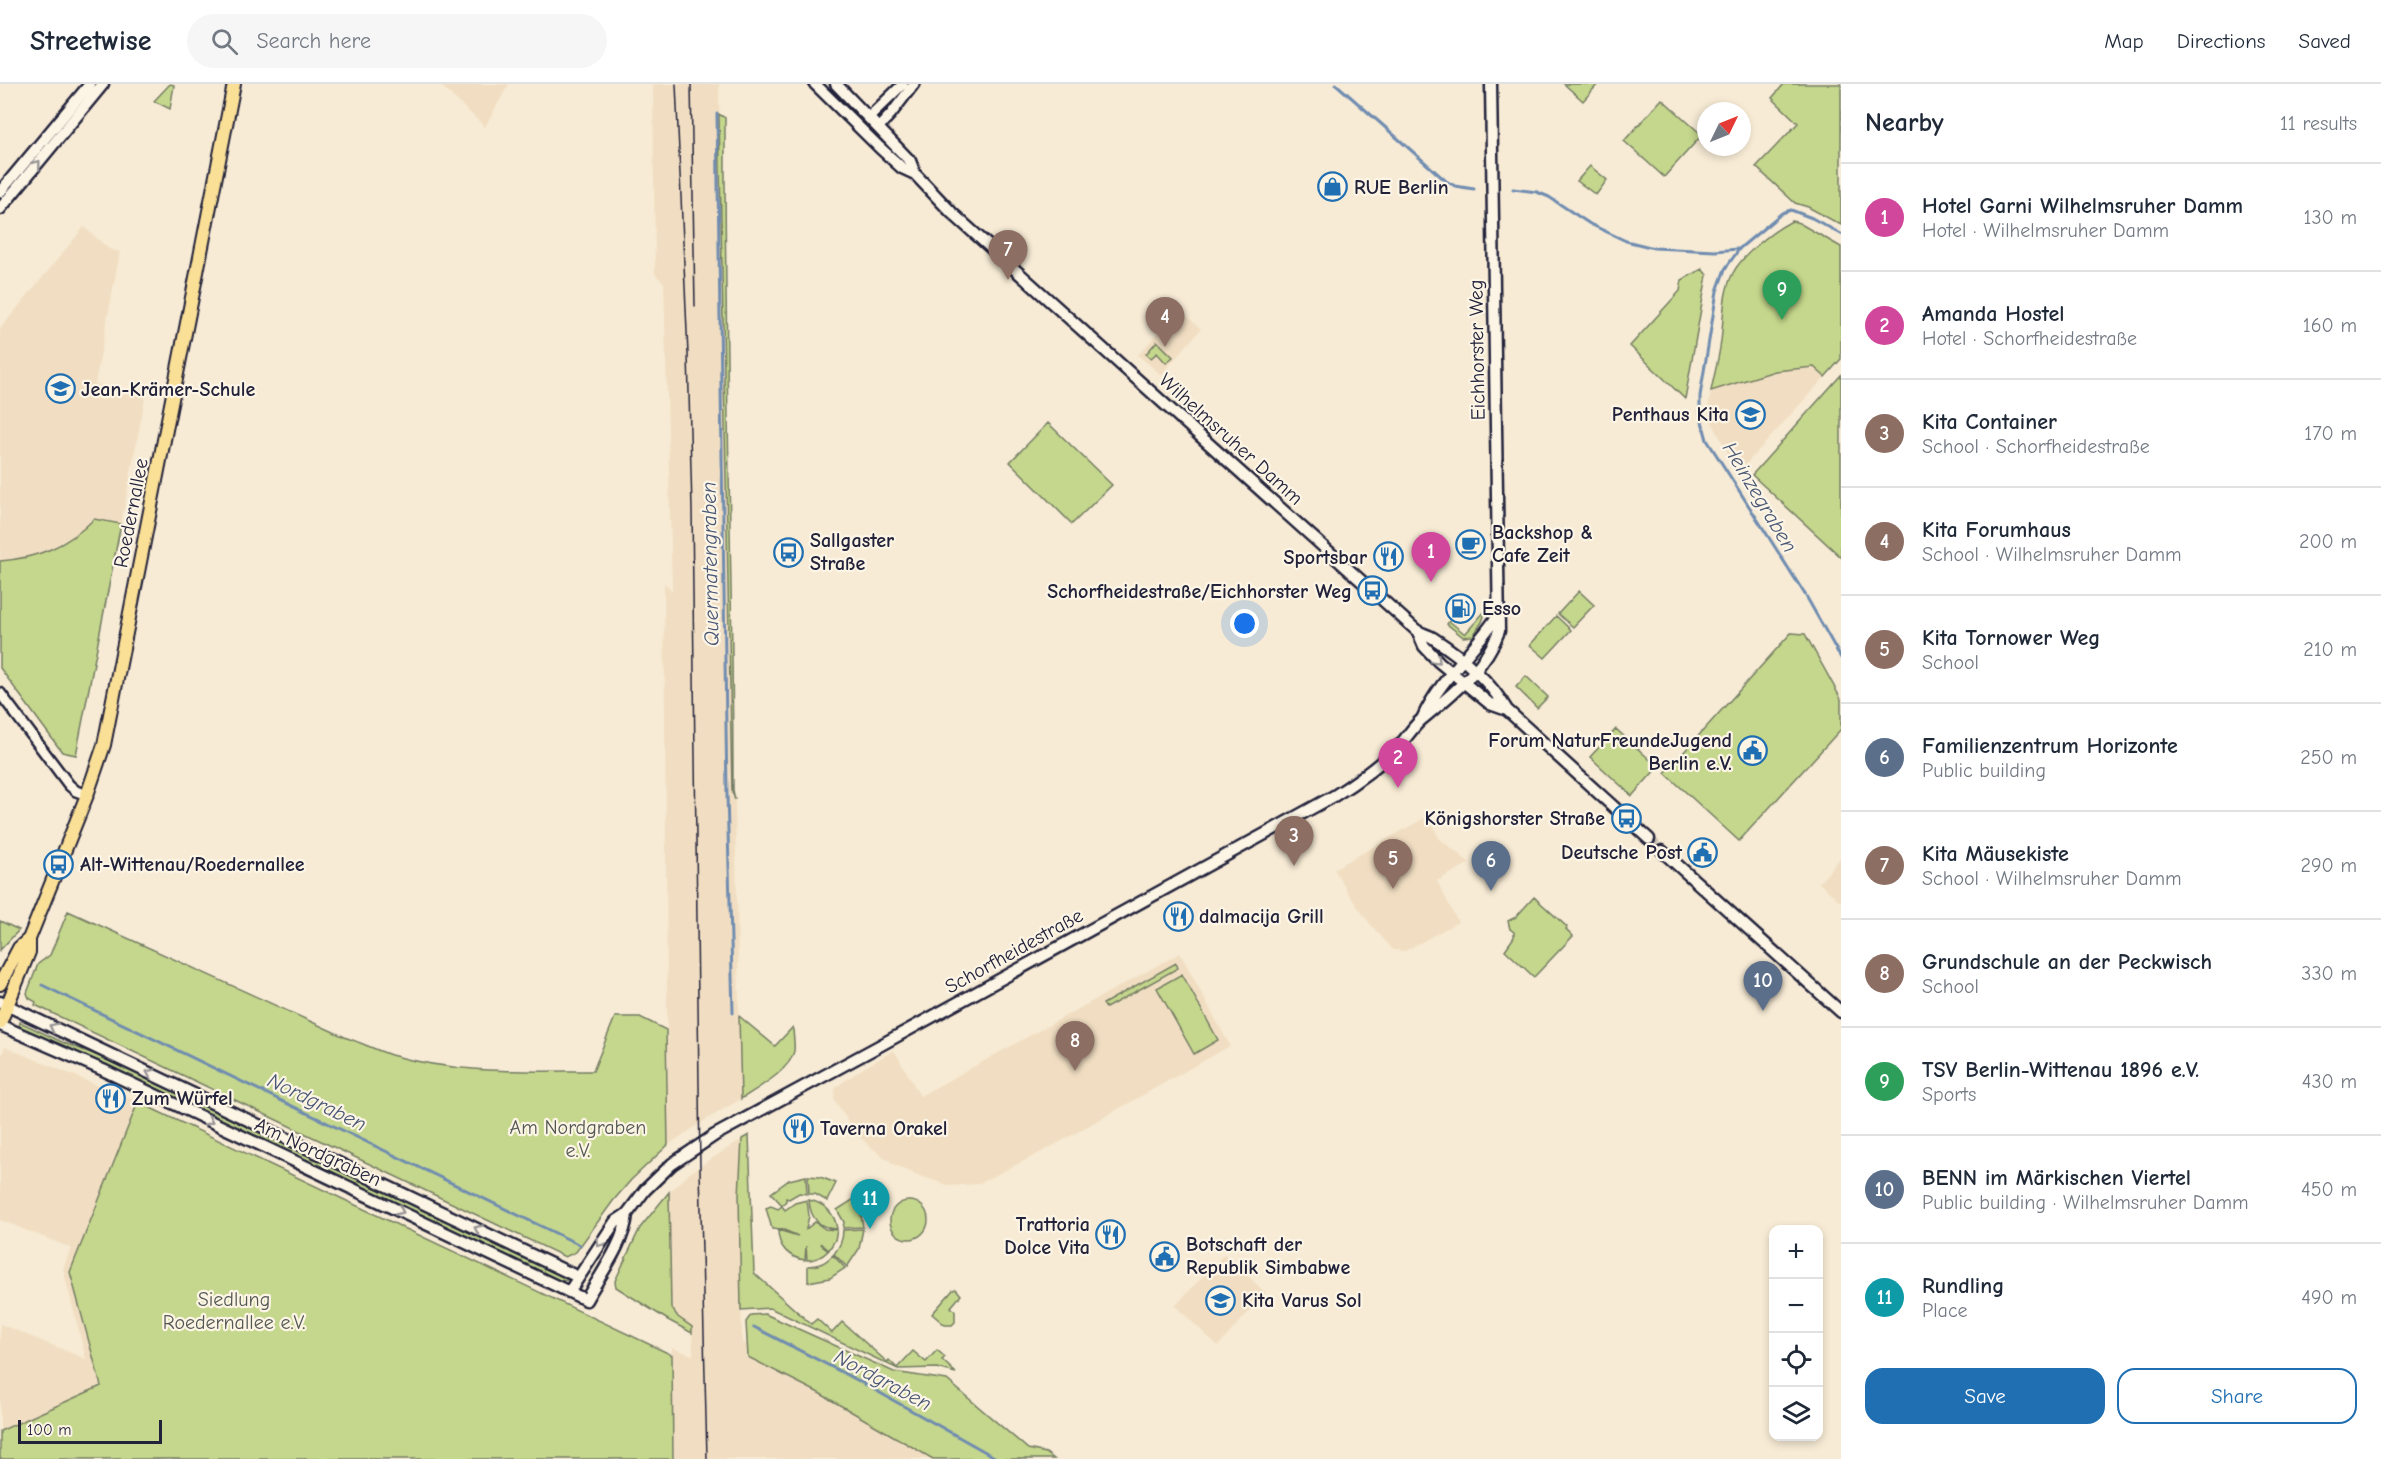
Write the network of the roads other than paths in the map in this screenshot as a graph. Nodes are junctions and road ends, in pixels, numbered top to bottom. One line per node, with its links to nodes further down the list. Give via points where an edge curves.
1 (90, 84): 12 (main road)
2 (103, 84): 13 (main road, one-way to 2)
3 (234, 84): 23 (main road, Roedernallee, via 112,710)
4 (815, 84): 11 (main road, Wilhelmsruher Damm, via 902,168)
5 (836, 84): 9 (main road, Wilhelmsruher Damm)
6 (903, 84): 9 (street)
7 (914, 84): 10 (street)
8 (1491, 84): 14 (main road, Eichhorster Weg)
9 (869, 117): 10 (main road, Wilhelmsruher Damm)
10 (879, 127): 11 (main road, Wilhelmsruher Damm, via 910,160)
11 (915, 174): 15 (main road, Wilhelmsruher Damm, via 952,213)
12 (0, 192)
13 (0, 209)
14 (1498, 615): 16 (main road); 17 (main road, Eichhorster Weg, via 1495,643)
15 (1418, 632): 16 (main road, Wilhelmsruher Damm, via 1430,636); 18 (main road, Wilhelmsruher Damm, one-way to 18, via 1424,646)
16 (1463, 661): 17 (main road, Wilhelmsruher Damm); 18 (main road, Schorfheidestraße)
17 (1473, 671): 19 (main road, Eichhorster Weg); 21 (main road, Wilhelmsruher Damm, via 1498,695)
18 (1453, 673): 19 (main road, Wilhelmsruher Damm); 22 (main road, Schorfheidestraße)
19 (1463, 682): 21 (main road, Wilhelmsruher Damm, via 1490,704); 22 (main road, Schorfheidestraße)
20 (0, 693): 23 (street, via 72,788)
21 (1507, 710): 24 (main road, Wilhelmsruher Damm)
22 (1421, 720): 31 (main road, Schorfheidestraße, via 1364,777 1334,796 715,1135 667,1168)
23 (87, 795): 26 (main road, Roedernallee)
24 (1649, 839)
25 (1662, 851): 29 (main road)
26 (29, 939): 27 (main road, Roedernallee); 28 (main road, Roedernallee, via 28,952)
27 (0, 984)
28 (4, 1004): 30 (main road, Roedernallee); 32 (main road, Am Nordgraben, one-way to 28)
29 (1841, 1012)
30 (0, 1024): 33 (main road, Am Nordgraben, one-way to 33)
31 (627, 1214): 32 (main road, Schorfheidestraße, one-way to 32, via 615,1222); 34 (main road, Schorfheidestraße, via 626,1226)
32 (578, 1277): 33 (main road, Schorfheidestraße)
33 (569, 1292): 34 (main road, Am Nordgraben)
34 (586, 1300)

